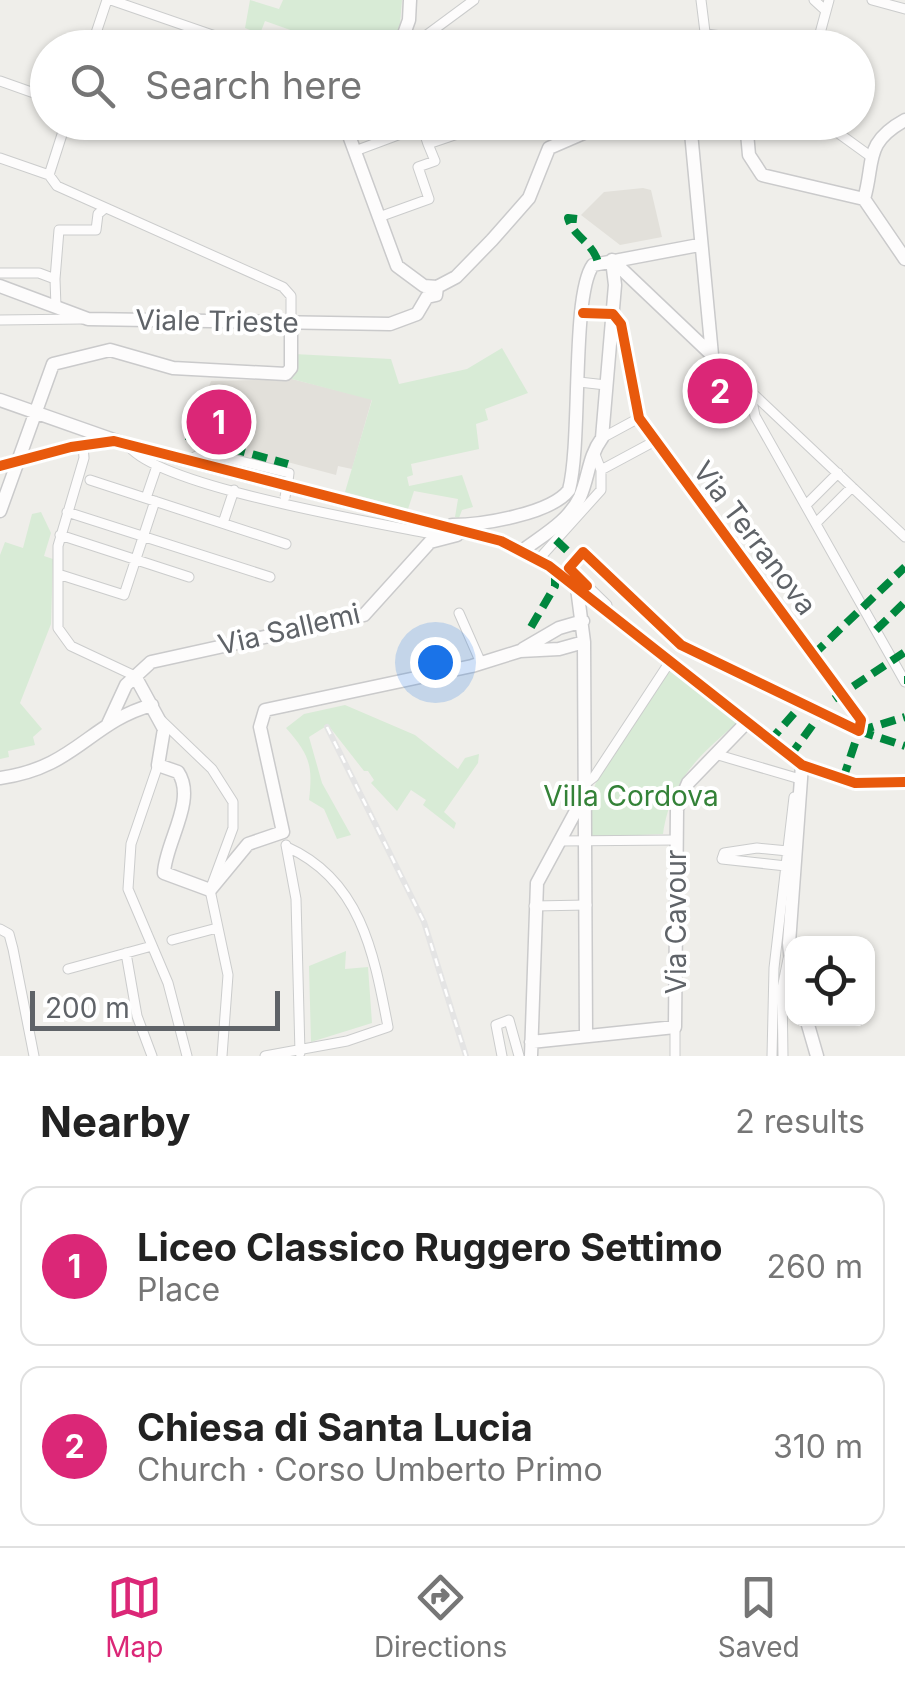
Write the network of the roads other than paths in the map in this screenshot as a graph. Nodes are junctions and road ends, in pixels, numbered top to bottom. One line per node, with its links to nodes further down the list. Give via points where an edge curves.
1 (109, 0): 9 (street); 10 (street)
2 (410, 0): 11 (street)
3 (474, 0): 12 (street)
4 (701, 0): 13 (street)
5 (814, 0): 7 (street)
6 (876, 3): 8 (street)
7 (828, 5): 14 (street)
8 (905, 9)
9 (98, 30)
10 (197, 30)
11 (405, 30)
12 (433, 30)
13 (705, 30)
14 (821, 30)
15 (0, 81): 16 (street)
16 (30, 92)
17 (905, 120): 29 (street)
18 (60, 140): 31 (street)
19 (351, 140): 28 (street)
20 (384, 140): 28 (street)
21 (427, 140): 27 (street)
22 (440, 140): 27 (street)
23 (568, 140): 41 (street, Viale Trieste, via 550,148 529,198 456,277)
24 (691, 140): 35 (street)
25 (748, 140): 32 (street, via 762,176)
26 (848, 140): 29 (street)
27 (428, 144): 34 (street, via 435,162 418,167 430,199)
28 (355, 151): 34 (street)
29 (870, 156): 32 (street)
30 (0, 158): 31 (street)
31 (48, 175): 33 (street, via 57,186)
32 (864, 199): 36 (street)
33 (106, 208): 39 (street, via 96,230 59,230); 47 (street, via 283,287 291,296)
34 (379, 217): 41 (street, via 398,266)
35 (699, 245): 37 (street); 48 (street)
36 (905, 259)
37 (612, 260): 43 (street, via 589,269); 44 (street); 48 (street)
38 (0, 273): 39 (street)
39 (55, 279): 42 (street)
40 (0, 286): 42 (street, Viale Trieste)
41 (429, 290): 47 (street, Viale Trieste, via 417,314 400,323)
42 (56, 307): 45 (street, Viale Trieste)
43 (583, 313): 44 (street); 49 (street)
44 (608, 314): 50 (street); 54 (street, Via Terranova, via 622,324)
45 (88, 319): 46 (street); 47 (street, Viale Trieste)
46 (0, 320)
47 (291, 322): 53 (street, via 286,374 172,368 110,350 53,364)
48 (712, 355): 51 (street)
49 (578, 382): 50 (street); 74 (street, via 566,495)
50 (606, 385): 58 (street)
51 (750, 391): 65 (street); 71 (street, via 755,416)
52 (0, 400): 53 (street)
53 (33, 410): 55 (street); 60 (street)
54 (640, 418): 56 (street, Via Terranova); 58 (street)
55 (75, 425): 57 (street); 59 (street)
56 (656, 442): 64 (street); 90 (street, Via Terranova, via 861,720 859,731 681,645 584,552 569,568)
57 (121, 443): 59 (street); 61 (street); 63 (street)
58 (598, 444): 64 (street); 83 (street, via 574,507)
59 (77, 446): 60 (street); 73 (street, via 84,458)
60 (18, 462): 62 (street); 72 (street)
61 (186, 462): 70 (street, bridge, via 204,452 290,473); 77 (street)
62 (0, 466)
63 (157, 466): 68 (street); 69 (street)
64 (601, 470): 85 (street, via 602,490)
65 (838, 473): 67 (street); 71 (street)
66 (90, 480): 69 (street)
67 (852, 487): 76 (street); 80 (street)
68 (234, 490): 70 (street); 75 (street)
69 (150, 499): 75 (street); 79 (street)
70 (284, 500): 77 (street)
71 (806, 505): 76 (street)
72 (0, 511)
73 (67, 512): 78 (street); 79 (street)
74 (499, 520): 77 (street); 81 (street, via 493,528)
75 (223, 523): 82 (street)
76 (816, 523): 98 (street)
77 (439, 530): 81 (street); 97 (street, Via Sallemi, via 364,615 159,658)
78 (60, 535): 84 (street); 86 (street)
79 (143, 536): 84 (street); 88 (street)
80 (905, 537)
81 (501, 542): 83 (street)
82 (286, 544)
83 (522, 551): 85 (street)
84 (136, 560): 86 (street, via 124,595); 87 (street)
85 (538, 560): 89 (street)
86 (58, 574): 97 (street, via 62,638)
87 (189, 577)
88 (270, 577)
89 (577, 588): 90 (street); 92 (street)
90 (603, 608): 92 (street); 96 (street)
91 (459, 614): 95 (street)
92 (583, 621): 93 (street); 94 (street)
93 (584, 642): 94 (street); 110 (street)
94 (520, 651): 95 (street)
95 (481, 663): 111 (street, via 261,715)
96 (669, 663): 104 (street); 110 (street)
97 (135, 676): 99 (street, Via Sallemi); 100 (street)
98 (905, 682)
99 (122, 694): 101 (street); 103 (street, Via Sallemi)
100 (152, 705): 101 (street, Via Sallemi); 102 (street)
101 (134, 710): 103 (street, Via Sallemi)
102 (162, 721): 106 (street); 118 (street, via 212,769 233,802 234,828)
103 (108, 724): 108 (street, Via Sallemi, via 56,764)
104 (745, 724): 105 (street, Via Cavour); 107 (street)
105 (715, 754): 107 (street); 113 (street, Via Cavour, via 680,797)
106 (158, 766): 118 (street, via 183,779 164,873); 125 (street, via 126,866 128,889)
107 (800, 776): 109 (street); 116 (street); 123 (street)
108 (0, 778)
109 (905, 782)
110 (584, 789): 112 (street); 114 (street)
111 (283, 832): 115 (street); 118 (street, via 253,840)
112 (586, 840): 113 (street); 114 (street); 119 (street)
113 (676, 840): 129 (street, Via Cavour)
114 (559, 841): 120 (street, via 537,884)
115 (287, 847): 133 (street, via 296,899); 133 (street, via 324,867 344,890 379,979 388,1027)
116 (788, 851): 117 (street); 117 (street, via 757,848 724,853 722,859)
117 (786, 866): 142 (street)
118 (210, 890): 121 (street)
119 (587, 905): 120 (street); 131 (street)
120 (534, 906): 132 (street)
121 (217, 928): 124 (street); 137 (street, via 228,975)
122 (0, 929): 134 (street, via 9,934)
123 (790, 936)
124 (172, 940)
125 (152, 946): 126 (street); 136 (street)
126 (126, 953): 127 (street); 135 (street)
127 (68, 969)
128 (785, 976): 143 (street)
129 (675, 1026): 131 (street); 141 (street)
130 (808, 1026): 144 (street)
131 (586, 1036): 132 (street)
132 (531, 1049)
133 (300, 1054): 138 (street)
134 (34, 1056)
135 (152, 1056)
136 (187, 1056)
137 (222, 1056)
138 (264, 1056)
139 (502, 1056): 140 (street, via 497,1024 512,1022)
140 (518, 1056)
141 (675, 1056)
142 (772, 1056)
143 (783, 1056)
144 (817, 1056)

